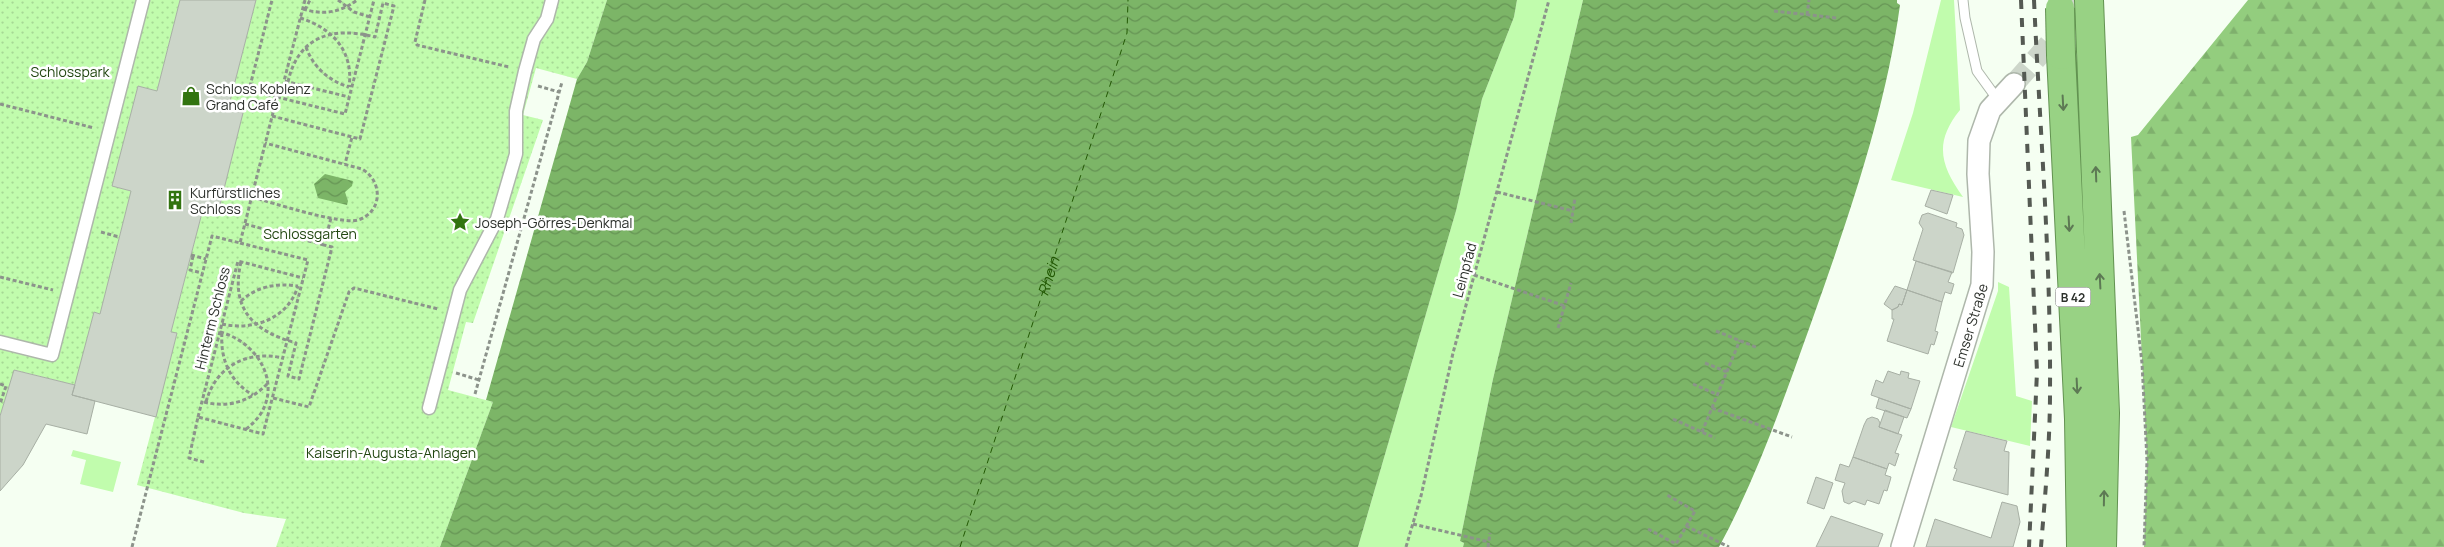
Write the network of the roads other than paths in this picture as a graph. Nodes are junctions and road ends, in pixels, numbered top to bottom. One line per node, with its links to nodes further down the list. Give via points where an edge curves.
1 (143, 0): 8 (street, via 52,355)
2 (552, 0): 9 (street, via 548,19 534,39 525,71 516,111 516,154 498,219 460,290)
3 (1963, 0): 7 (lane, via 1977,71)
4 (2060, 4): 10 (highway, B 42, one-way to 10, bridge)
5 (2089, 10): 14 (highway, B 42, one-way to 5, via 2105,413)
6 (2014, 84): 7 (street, Emser Straße)
7 (1998, 100): 11 (street, Emser Straße, via 1985,121 1979,141 1982,285)
8 (0, 342)
9 (429, 408)
10 (2081, 480): 12 (highway); 13 (highway, B 42)
11 (1902, 547)
12 (2070, 547)
13 (2081, 547)
14 (2102, 547)

